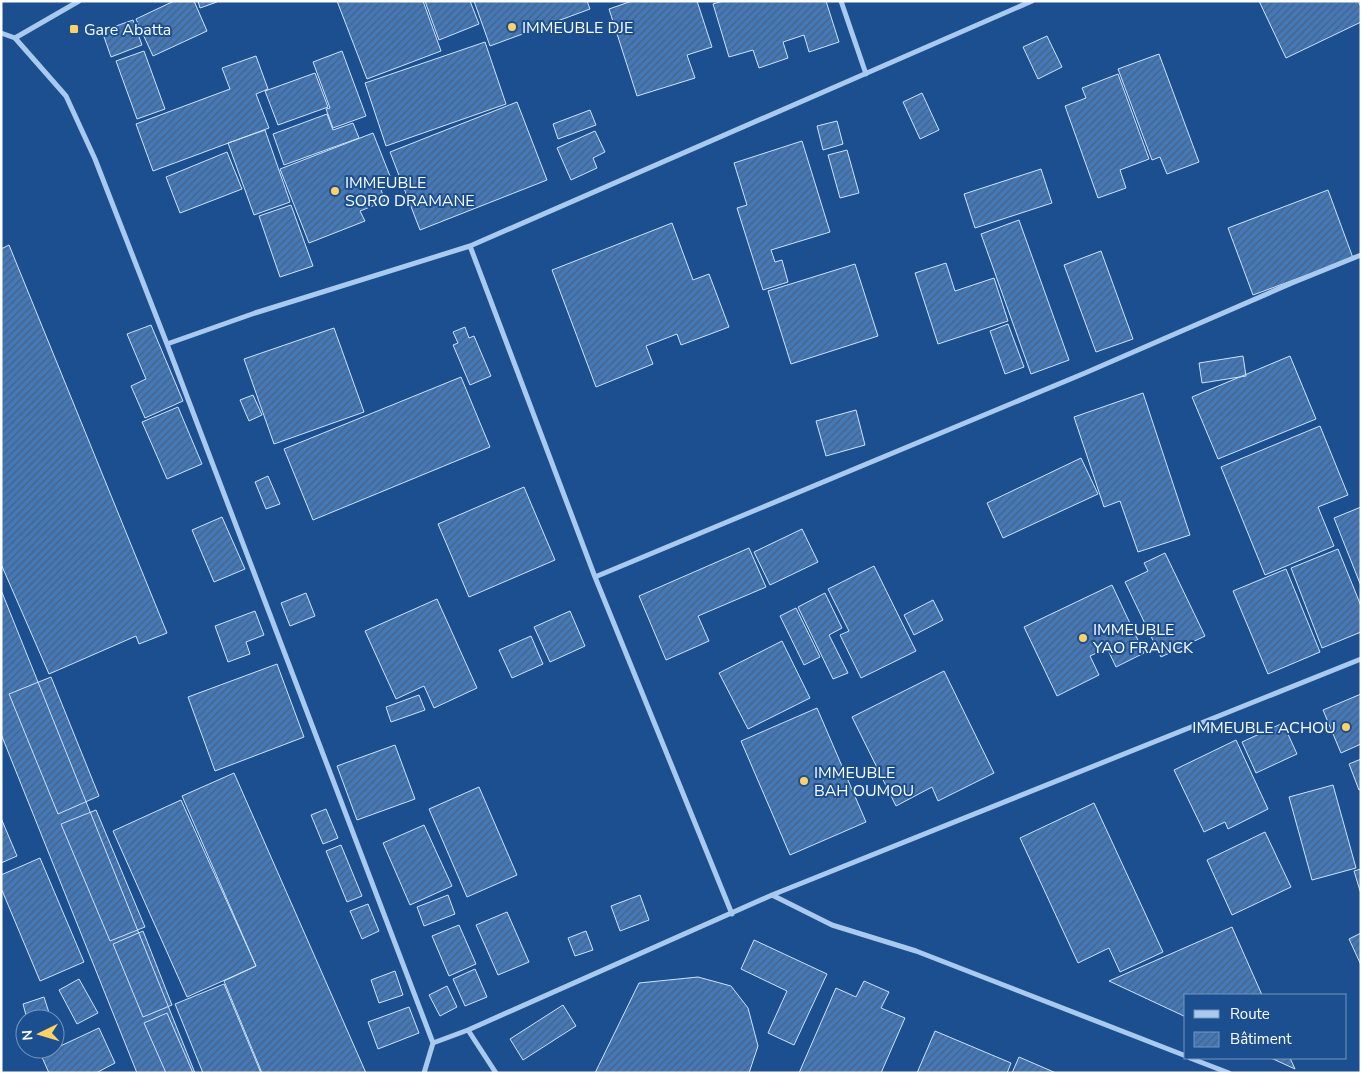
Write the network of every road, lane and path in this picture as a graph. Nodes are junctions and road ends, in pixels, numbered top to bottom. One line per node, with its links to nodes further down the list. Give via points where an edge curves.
1 (79, 1): 5 (street)
2 (841, 1): 6 (street)
3 (1032, 1): 6 (street)
4 (1, 33): 5 (street)
5 (14, 38): 9 (street, via 66,96 95,159)
6 (866, 74): 7 (street)
7 (470, 246): 9 (street); 10 (street)
8 (1361, 255): 10 (street)
9 (167, 344): 15 (street)
10 (595, 577): 13 (street)
11 (1361, 659): 12 (street)
12 (772, 895): 13 (street); 16 (street, via 832,925 916,951)
13 (732, 914): 14 (street)
14 (468, 1030): 15 (street); 19 (street)
15 (433, 1043): 18 (street)
16 (1184, 1055)
17 (1193, 1059): 20 (street)
18 (424, 1073)
19 (496, 1073)
20 (1229, 1073)

